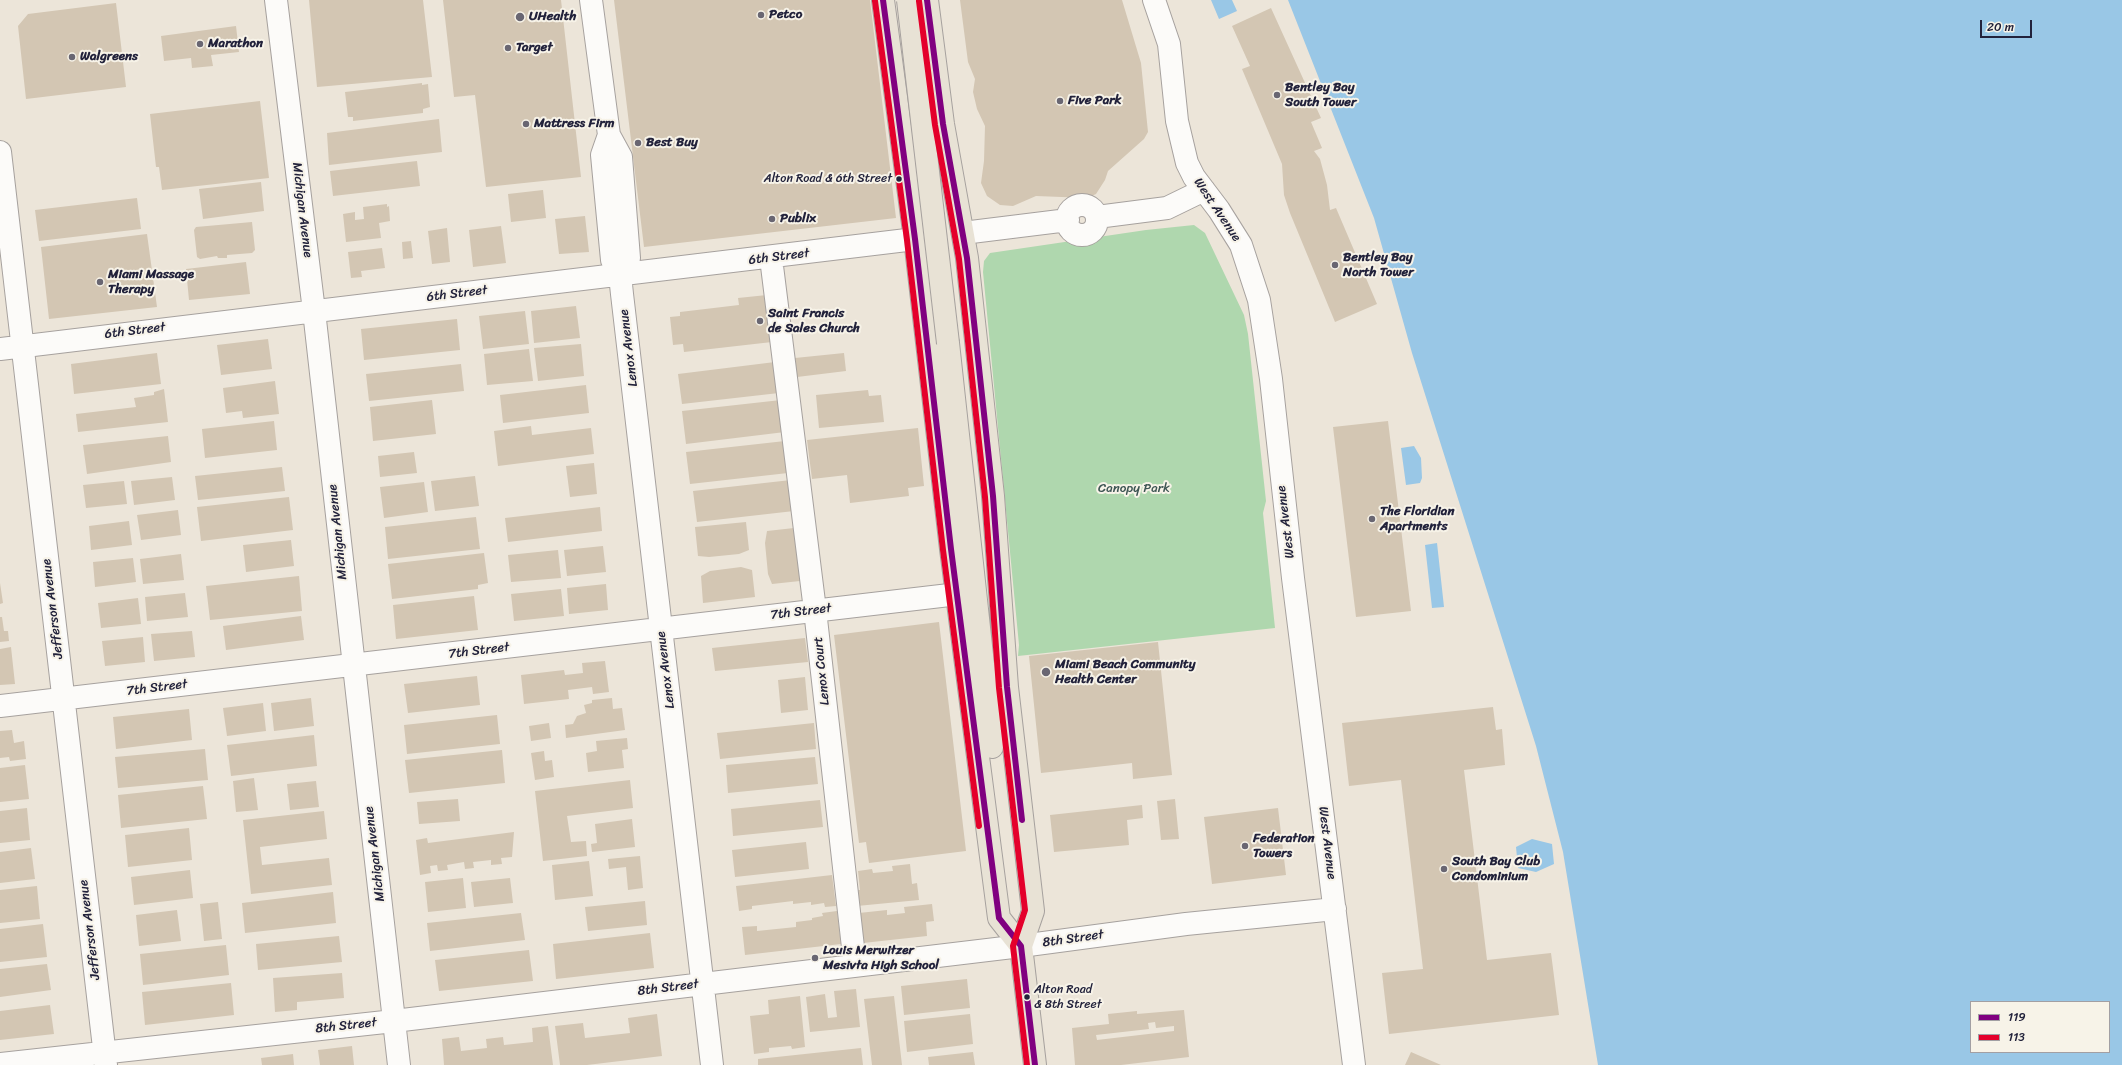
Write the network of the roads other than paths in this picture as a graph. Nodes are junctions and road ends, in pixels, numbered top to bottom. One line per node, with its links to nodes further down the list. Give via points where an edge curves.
1 (276, 0): 14 (street, Michigan Avenue)
2 (591, 0): 13 (street, Lenox Avenue, via 609,135 602,155 612,260)
3 (882, 0): 10 (highway)
4 (908, 0): 24 (highway, bridge, via 988,703 1007,918)
5 (927, 0): 9 (highway, via 943,124)
6 (1154, 0): 8 (street, West Avenue, via 1169,44 1182,145 1187,163)
7 (0, 152): 15 (street, Jefferson Avenue)
8 (1204, 190): 9 (street, via 1167,208 1097,217 1096,226 1084,235 1073,231 1068,220); 23 (street, West Avenue, via 1241,245 1260,307 1271,379 1292,570)
9 (963, 233): 12 (highway)
10 (915, 239): 11 (street, 6th Street); 12 (highway, via 938,239 955,246); 17 (highway)
11 (771, 258): 13 (street, 6th Street); 18 (street, Lenox Court)
12 (967, 258): 24 (highway, via 993,496 1007,687 1032,911)
13 (620, 275): 14 (street, 6th Street); 19 (street, Lenox Avenue)
14 (314, 310): 15 (street, 6th Street); 20 (street, Michigan Avenue)
15 (23, 346): 16 (street, 6th Street); 21 (street, Jefferson Avenue)
16 (0, 349)
17 (958, 594): 18 (street, 7th Street); 24 (highway, via 999,918)
18 (815, 610): 19 (street, 7th Street); 25 (street, Lenox Court)
19 (661, 629): 20 (street, 7th Street); 26 (street, Lenox Avenue)
20 (353, 666): 21 (street, 7th Street); 27 (street, Michigan Avenue)
21 (64, 699): 22 (street, 7th Street); 28 (street, Jefferson Avenue)
22 (0, 706)
23 (1335, 909): 24 (street, 8th Street, via 1186,924); 33 (street, West Avenue)
24 (1022, 946): 25 (street, 8th Street); 32 (highway)
25 (855, 965): 26 (street, 8th Street)
26 (703, 983): 27 (street, 8th Street); 31 (street, Lenox Avenue)
27 (394, 1021): 28 (street, 8th Street); 30 (street, Michigan Avenue)
28 (105, 1059): 29 (street, 8th Street)
29 (0, 1064)
30 (399, 1065)
31 (712, 1065)
32 (1035, 1065)
33 (1354, 1065)

